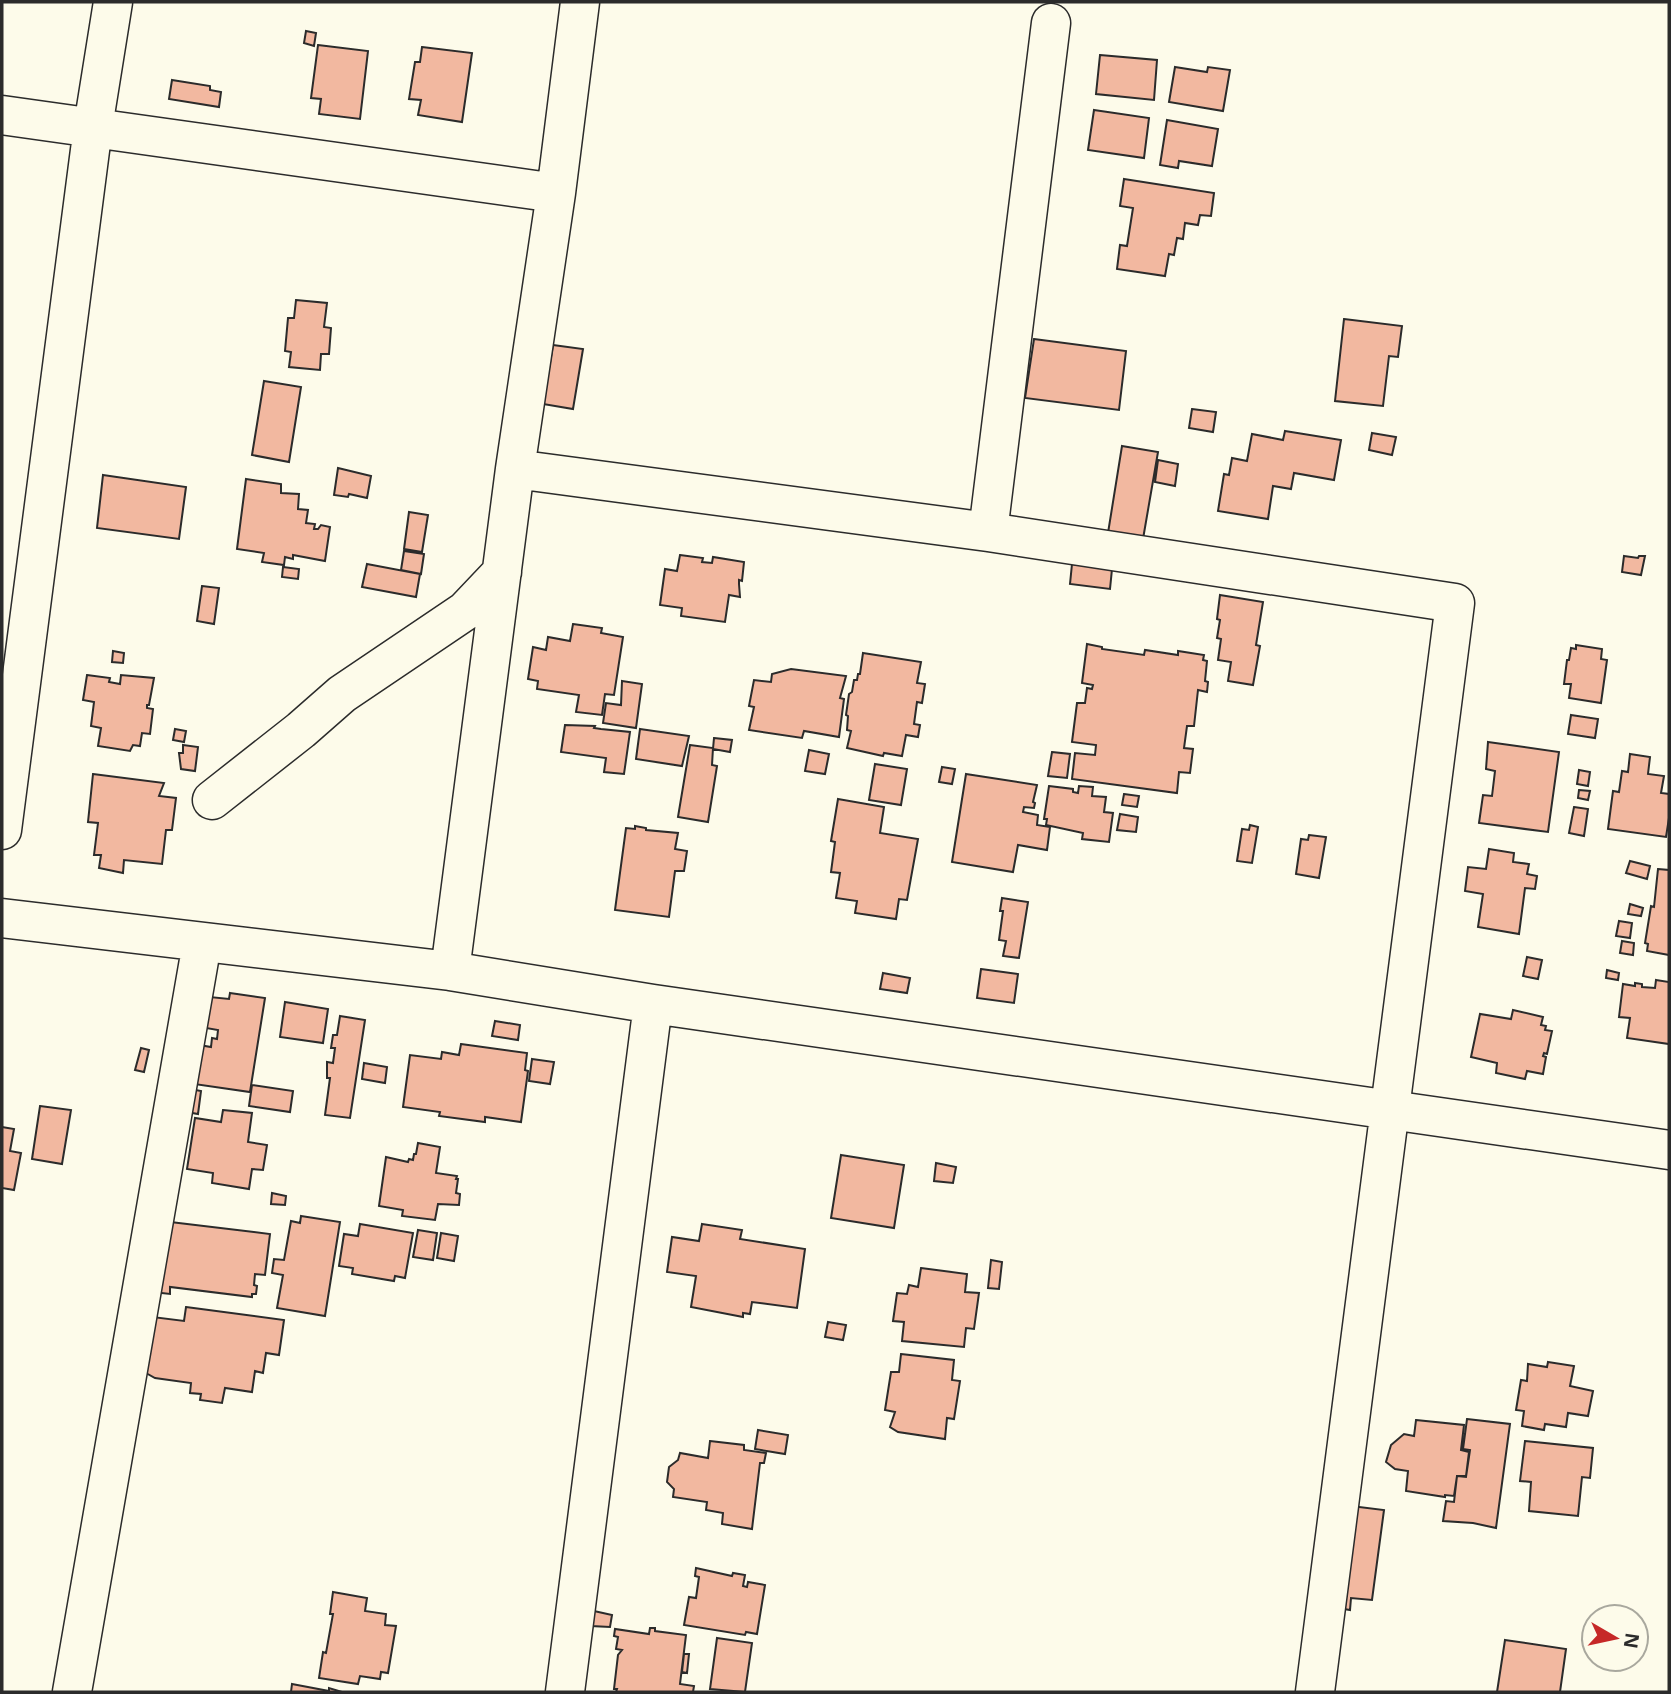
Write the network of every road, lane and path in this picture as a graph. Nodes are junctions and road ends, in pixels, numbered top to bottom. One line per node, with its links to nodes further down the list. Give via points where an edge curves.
1 (113, 2): 5 (street)
2 (580, 2): 6 (street)
3 (1051, 23): 8 (street)
4 (2, 115): 5 (street)
5 (93, 127): 6 (street); 11 (street)
6 (556, 193): 7 (street)
7 (515, 469): 8 (street); 9 (street)
8 (988, 532): 16 (street, via 1455,603)
9 (502, 572): 10 (street, via 465,611 342,694); 14 (street)
10 (212, 800)
11 (2, 830)
12 (2, 918): 13 (street)
13 (202, 943): 14 (street); 18 (street)
14 (450, 971): 15 (street)
15 (653, 1003): 16 (street); 19 (street)
16 (1389, 1110): 17 (street); 20 (street)
17 (1669, 1150)
18 (72, 1692)
19 (565, 1692)
20 (1315, 1692)

